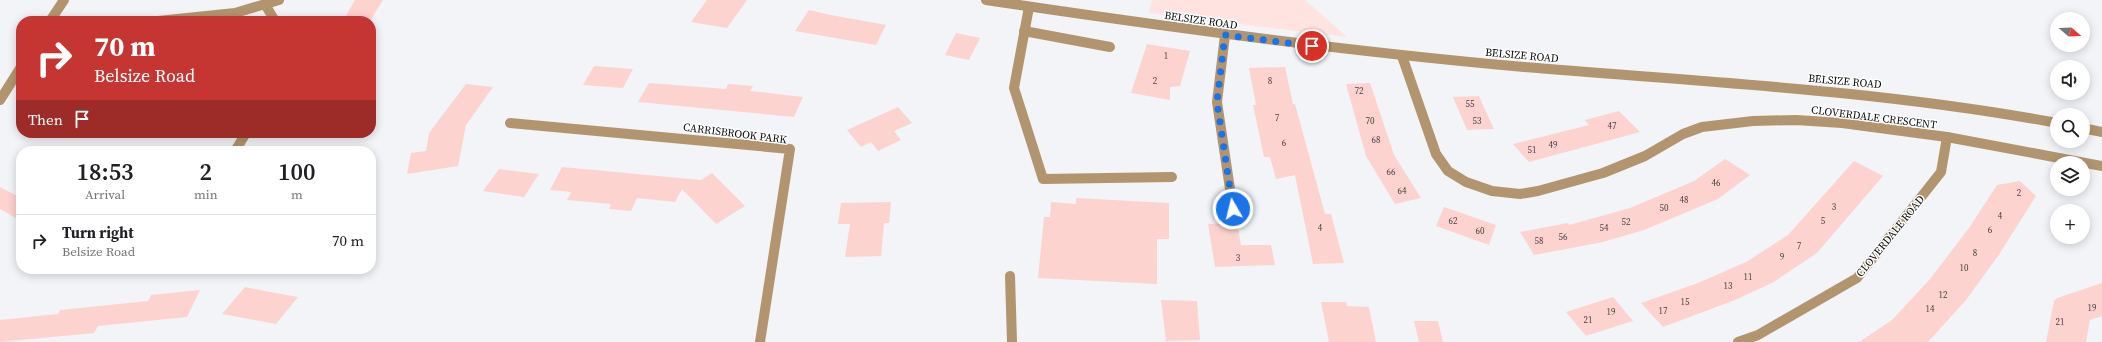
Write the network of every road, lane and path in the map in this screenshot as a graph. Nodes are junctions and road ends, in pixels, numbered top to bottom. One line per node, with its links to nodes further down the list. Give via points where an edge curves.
1 (64, 0): 6 (street)
2 (279, 0): 4 (street)
3 (986, 0): 5 (street, BELSIZE ROAD)
4 (266, 6): 7 (street); 8 (street)
5 (1029, 7): 9 (street); 10 (street, BELSIZE ROAD)
6 (53, 16)
7 (205, 16)
8 (272, 16)
9 (1024, 31): 11 (street); 21 (street, via 1014,88 1043,179)
10 (1225, 35): 12 (street, BELSIZE ROAD); 22 (street, via 1217,102)
11 (1110, 47)
12 (1402, 56): 15 (street, BELSIZE ROAD, via 1854,94 2000,112); 19 (street, CLOVERDALE CRESCENT, via 1436,154 1448,171 1466,182 1492,191 1520,194 1603,173 1645,156 1683,134 1702,127 1753,121 1796,120 1842,123)
13 (16, 75): 14 (street)
14 (0, 100)
15 (2050, 122)
16 (510, 123): 24 (street, CARRISBROOK PARK, via 790,149)
17 (2090, 129): 18 (street)
18 (2102, 132)
19 (1947, 137): 20 (street, CLOVERDALE CRESCENT); 26 (street, CLOVERDALE ROAD, via 1941,172 1857,278 1758,335)
20 (2102, 166)
21 (1172, 177)
22 (1233, 209)
23 (1010, 276): 25 (street)
24 (760, 342)
25 (1012, 342)
26 (1738, 342)

